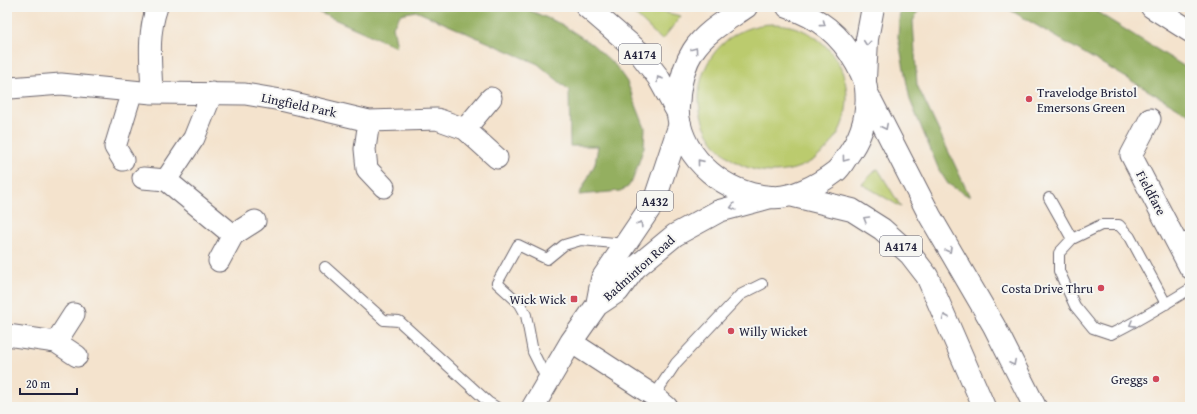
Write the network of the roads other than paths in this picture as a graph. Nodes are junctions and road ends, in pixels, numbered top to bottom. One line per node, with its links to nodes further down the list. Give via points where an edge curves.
1 (157, 7): 10 (street, via 152,22)
2 (587, 7): 13 (main road, A4174, one-way to 2, via 658,77 638,51)
3 (746, 7): 13 (main road, one-way to 3, via 681,77 693,51 712,30)
4 (788, 7): 8 (main road, one-way to 8, via 818,20 836,34 851,54)
5 (873, 7): 8 (main road, one-way to 8, via 867,39)
6 (1152, 7): 7 (main road)
7 (1190, 31)
8 (866, 86): 22 (main road, Badminton Road, one-way to 22, via 867,111 857,144 836,172 810,187); 46 (main road, A4174, one-way to 46, via 930,216 994,326)
9 (8, 88): 10 (street, Lingfield Park, via 61,84)
10 (142, 92): 11 (street, Lingfield Park); 18 (street, via 116,147)
11 (212, 93): 15 (street, Lingfield Park, via 245,94 281,100); 20 (street, via 194,138)
12 (491, 98): 16 (street)
13 (679, 119): 22 (main road, one-way to 13, via 736,189 710,173 700,164 688,146); 28 (main road, Badminton Road / A432, one-way to 13, via 654,202)
14 (1150, 119): 27 (street, Fieldfare, via 1131,155)
15 (369, 121): 16 (street, Lingfield Park, via 437,119); 21 (street, via 365,149 367,170)
16 (465, 129): 17 (street, Lingfield Park)
17 (498, 158)
18 (123, 160)
19 (143, 178): 20 (street)
20 (166, 180): 25 (street)
21 (384, 187)
22 (780, 196): 35 (main road, Badminton Road / A432, one-way to 35, via 719,211 675,236 635,268 618,291); 45 (main road, A4174, one-way to 22, via 927,276 910,254 882,229 852,210)
23 (1049, 198): 26 (lane)
24 (255, 222): 25 (street)
25 (233, 235): 29 (street)
26 (1072, 239): 34 (lane, via 1100,225 1118,225 1130,237); 34 (lane, one-way to 26, via 1111,334 1093,328 1075,306 1059,271 1059,253)
27 (1183, 239): 31 (street, Fieldfare)
28 (628, 244): 35 (main road, Badminton Road / A432, via 602,280); 41 (lane, via 581,240 564,245 547,259 518,245 497,283 520,304 526,315 533,352)
29 (219, 261)
30 (325, 267): 43 (lane, via 384,320 399,321)
31 (1190, 268)
32 (762, 284): 42 (lane, via 740,295 676,364)
33 (1190, 289): 34 (lane)
34 (1166, 304)
35 (597, 305): 39 (main road, Badminton Road / A432)
36 (74, 314): 38 (street)
37 (7, 335): 38 (street)
38 (56, 342): 40 (street)
39 (571, 342): 41 (main road, Badminton Road / A432); 42 (street)
40 (77, 356)
41 (547, 380): 44 (main road, Badminton Road / A432)
42 (663, 404)
43 (496, 407)
44 (533, 407)
45 (984, 407)
46 (1035, 407)

